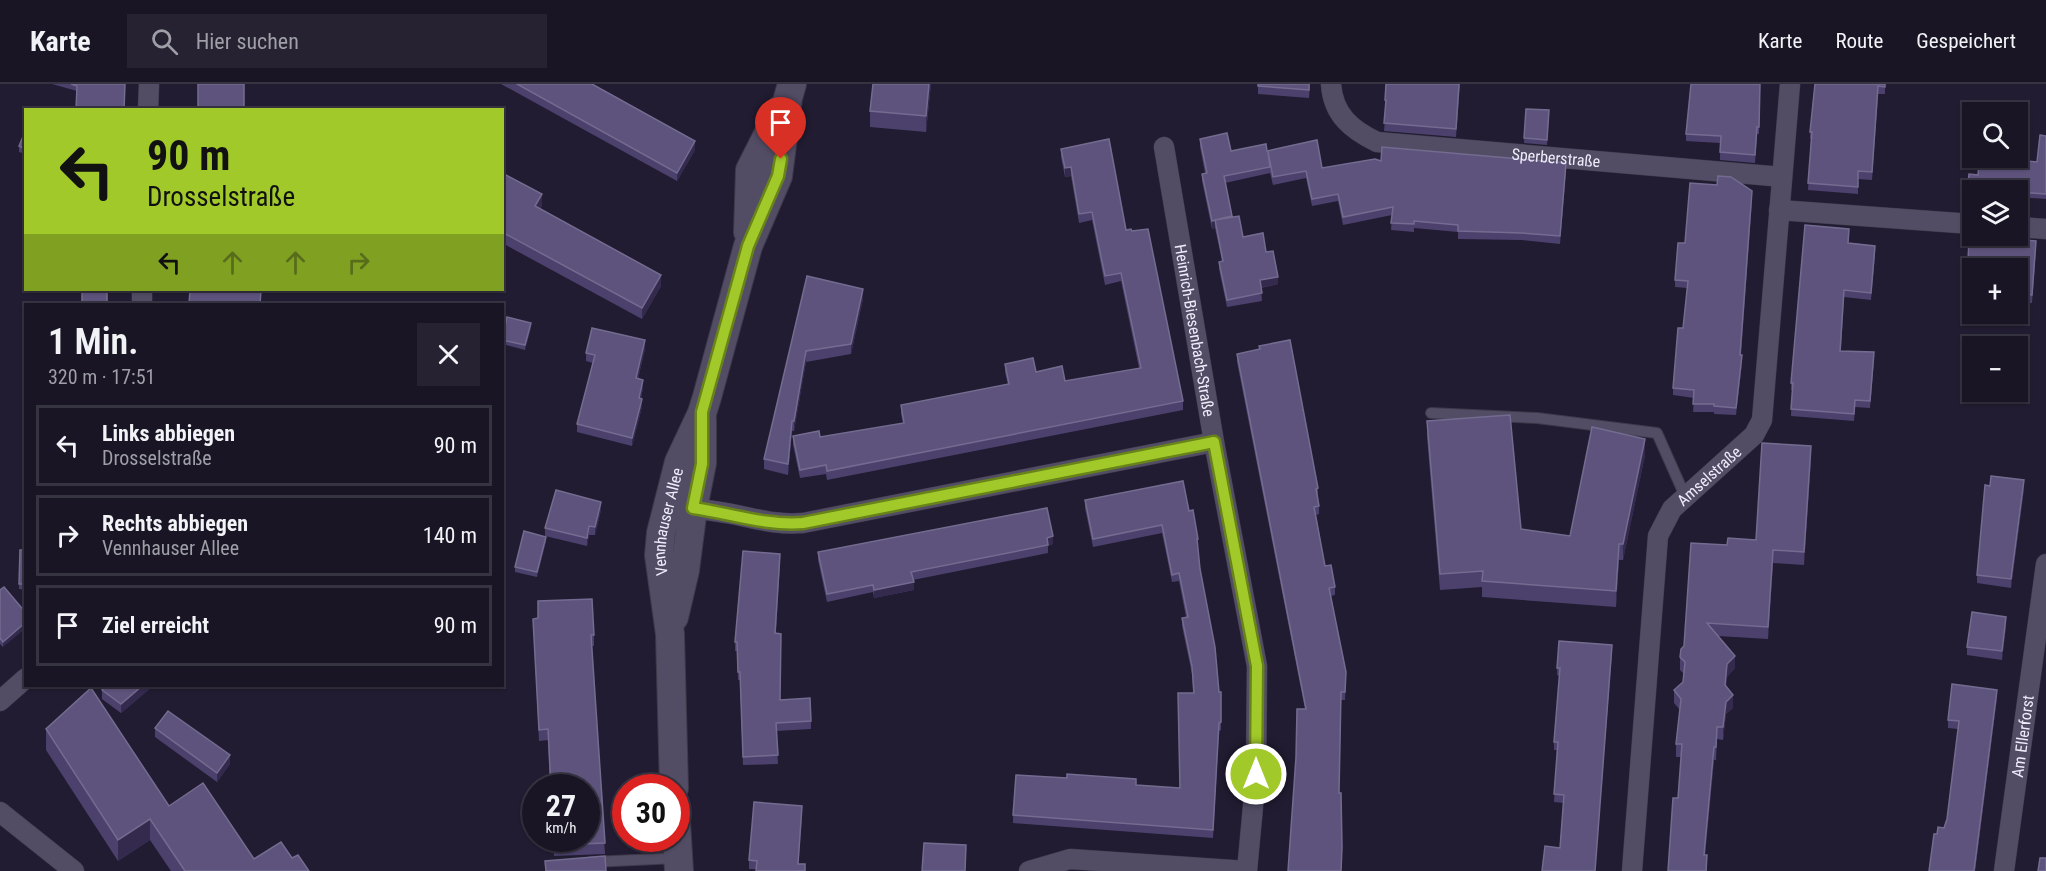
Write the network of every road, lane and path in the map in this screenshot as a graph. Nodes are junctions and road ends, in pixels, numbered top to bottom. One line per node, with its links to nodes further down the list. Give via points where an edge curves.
1 (149, 84): 5 (street)
2 (1331, 84): 7 (street, Sperberstraße, via 1341,115 1353,130 1377,142)
3 (1790, 84): 7 (street, Amselstraße)
4 (790, 91): 15 (main road, Vennhauser Allee, via 778,176 748,246 702,412 679,462)
5 (148, 108)
6 (1164, 147): 13 (street, Heinrich-Biesenbach-Straße)
7 (1782, 177): 8 (street, Amselstraße)
8 (1779, 210): 9 (street); 14 (street, Amselstraße, via 1762,420 1754,435)
9 (1962, 223)
10 (2028, 228): 11 (street)
11 (2046, 229)
12 (1431, 413): 14 (lane, via 1537,418 1657,433)
13 (1214, 442): 15 (street, via 803,523 765,522); 25 (street, Heinrich-Biesenbach-Straße, via 1257,666 1256,774)
14 (1685, 496): 26 (street, Amselstraße, via 1672,509 1658,536)
15 (681, 506): 19 (main road, Vennhauser Allee, via 685,570 670,634)
16 (2046, 564): 27 (street, Am Ellerforst)
17 (24, 680): 18 (street)
18 (0, 701)
19 (674, 774)
20 (0, 812): 23 (street)
21 (582, 862): 22 (lane)
22 (678, 864)
23 (74, 871)
24 (1029, 871): 25 (street, Heinrich-Biesenbach-Straße, via 1070,859)
25 (1247, 871)
26 (1632, 871)
27 (2004, 871)

